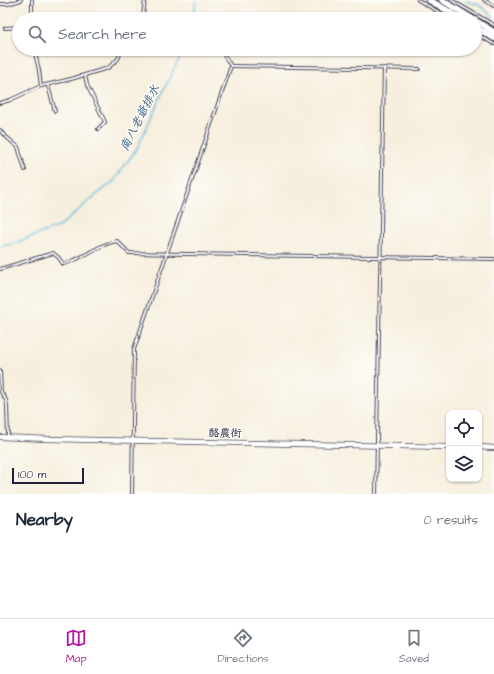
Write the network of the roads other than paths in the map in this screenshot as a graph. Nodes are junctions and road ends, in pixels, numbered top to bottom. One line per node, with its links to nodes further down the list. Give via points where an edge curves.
1 (21, 0): 9 (lane)
2 (32, 0): 11 (lane)
3 (145, 0): 12 (lane)
4 (418, 0): 13 (lane)
5 (430, 0): 14 (street)
6 (442, 0): 15 (street)
7 (451, 0): 16 (lane)
8 (484, 0): 10 (lane)
9 (0, 4)
10 (494, 6)
11 (32, 12)
12 (143, 12)
13 (439, 12)
14 (450, 12)
15 (461, 12)
16 (465, 12)
17 (482, 26): 23 (street)
18 (482, 26): 23 (lane)
19 (5, 28): 20 (lane)
20 (12, 28)
21 (482, 30): 23 (street)
22 (482, 33): 23 (lane)
23 (492, 34): 24 (lane)
24 (494, 44)
25 (36, 56): 32 (lane)
26 (119, 56): 31 (lane, via 108,68)
27 (225, 56): 28 (lane)
28 (231, 66): 29 (lane); 39 (lane)
29 (384, 68): 30 (lane); 40 (lane)
30 (419, 69)
31 (85, 75): 33 (lane); 36 (lane, via 87,85 105,122)
32 (41, 86): 33 (lane); 34 (lane)
33 (48, 86): 35 (lane)
34 (0, 103)
35 (55, 111)
36 (98, 129)
37 (0, 130): 38 (lane, via 18,147)
38 (25, 170)
39 (167, 253): 40 (lane); 42 (lane, via 129,253 117,241 100,246 69,263 63,264 53,253); 46 (lane, via 134,350)
40 (380, 257): 41 (lane); 47 (lane)
41 (494, 259)
42 (0, 269)
43 (0, 371): 45 (lane, via 1,392 7,406)
44 (0, 437): 45 (street, 酪農街)
45 (8, 437): 46 (street, 酪農街)
46 (133, 440): 47 (street, 酪農街); 51 (lane)
47 (377, 445): 48 (street, 酪農街); 52 (lane)
48 (446, 447)
49 (482, 447): 50 (street)
50 (494, 448)
51 (132, 494)
52 (376, 494)

